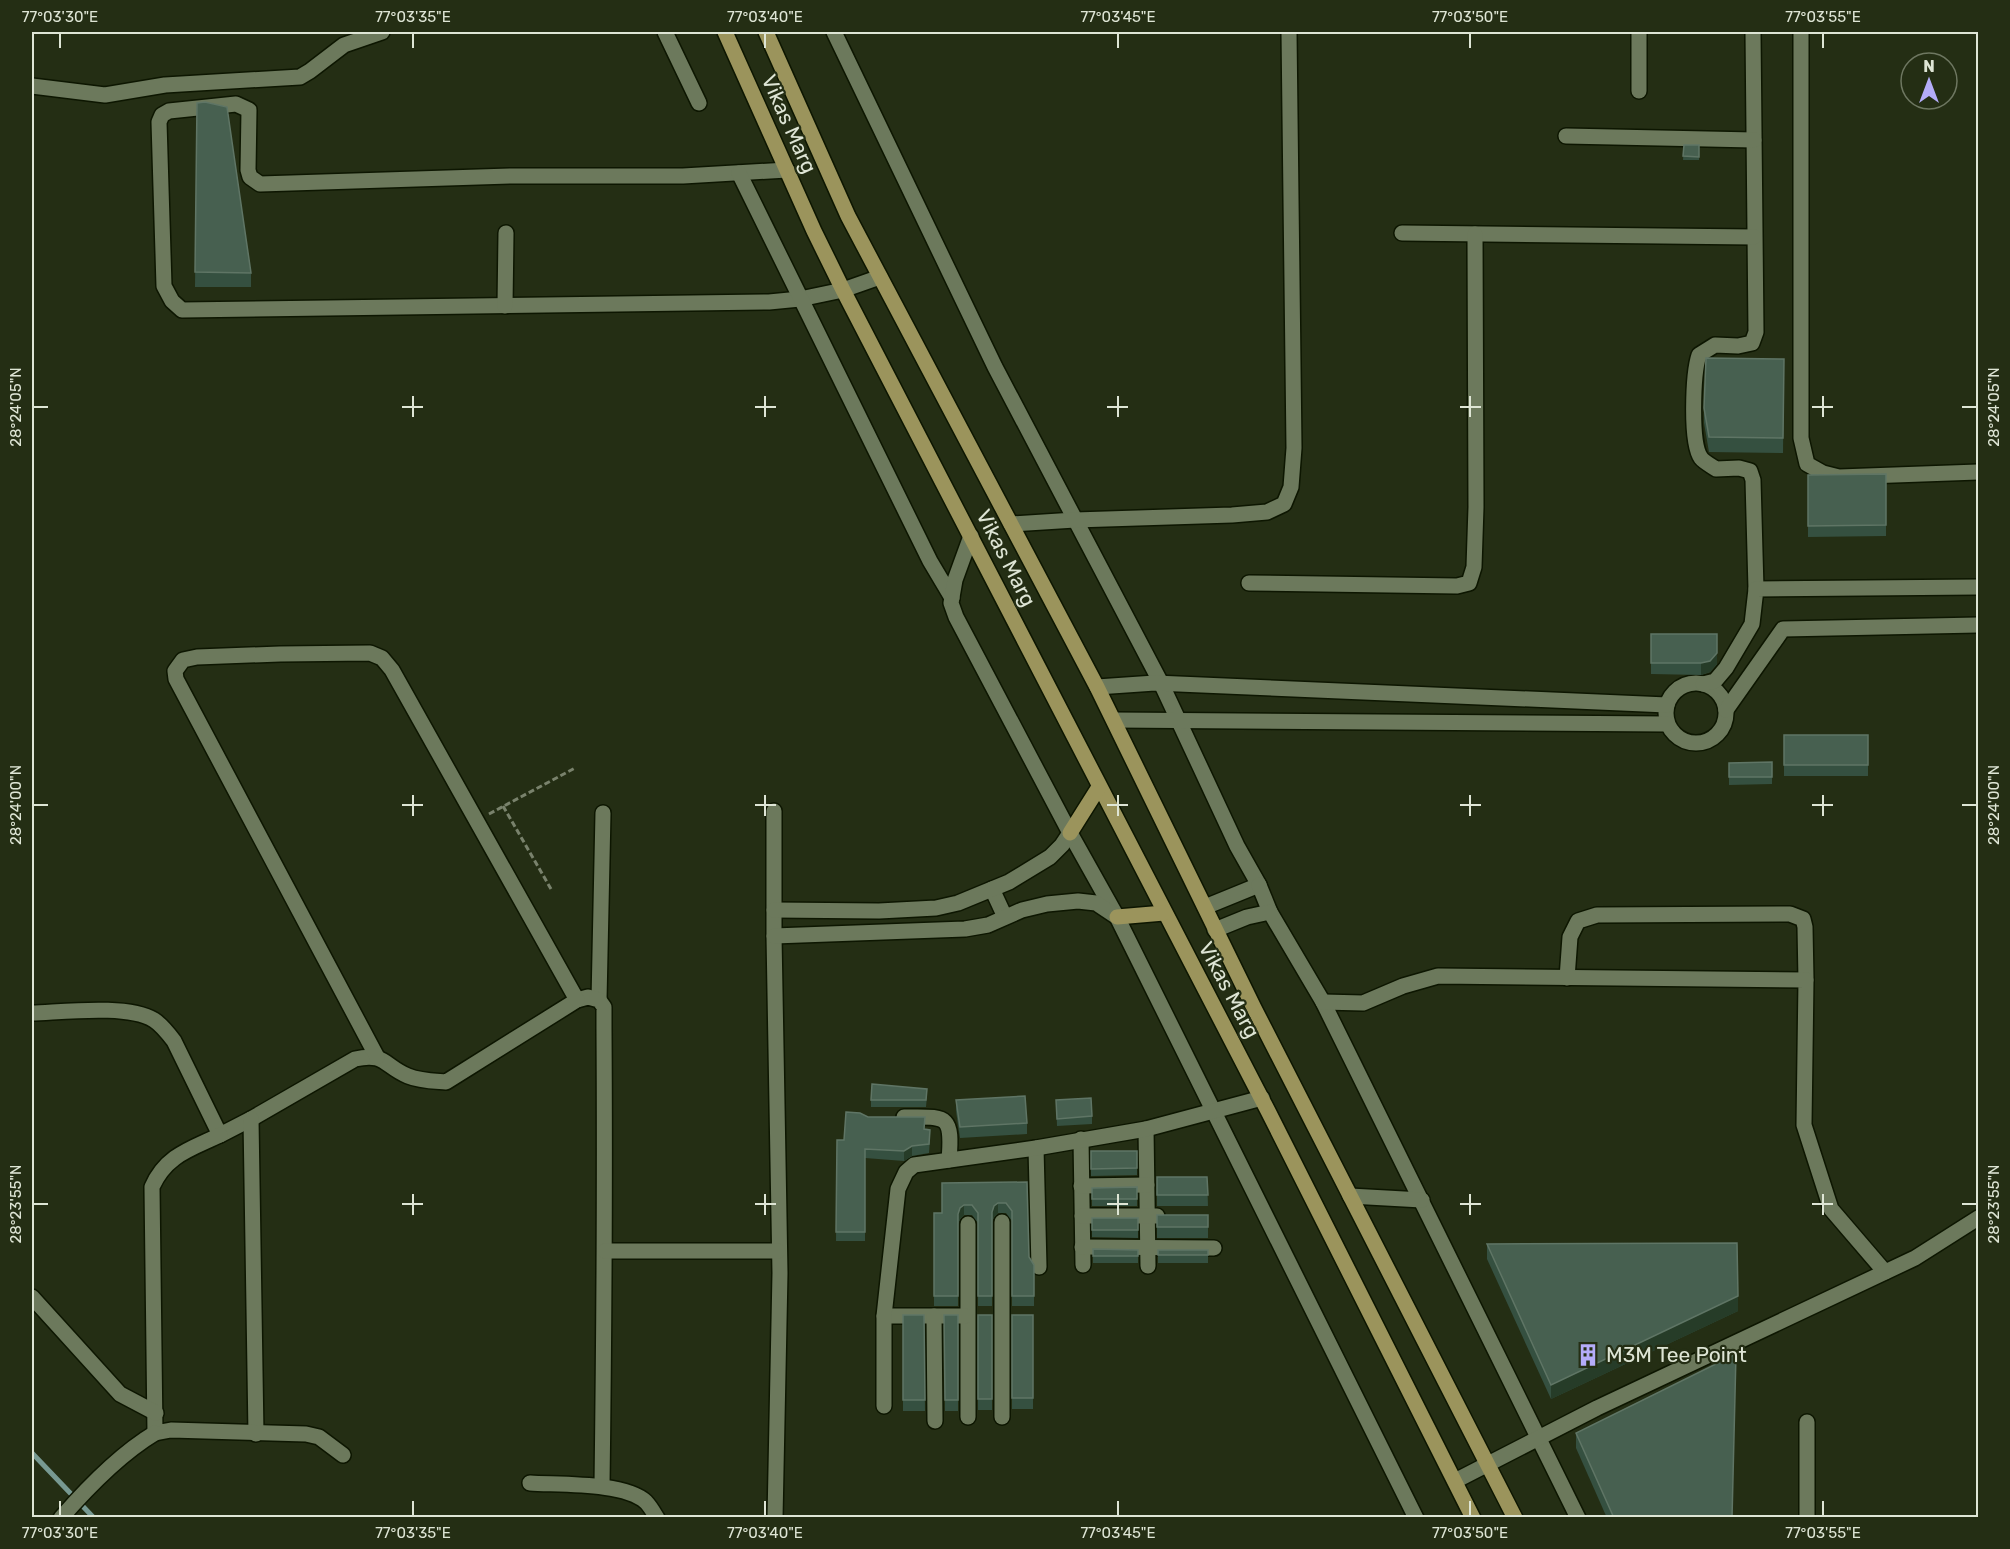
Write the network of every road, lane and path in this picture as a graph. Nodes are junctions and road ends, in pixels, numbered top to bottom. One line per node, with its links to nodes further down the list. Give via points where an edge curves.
1 (382, 32): 10 (street, via 344,45 300,76 188,82 105,95)
2 (665, 32): 12 (street)
3 (725, 32): 15 (main road, Vikas Marg)
4 (766, 32): 21 (main road, via 848,216)
5 (834, 32): 26 (street, via 995,367)
6 (1289, 32): 26 (street, via 1294,448 1291,487 1284,504 1268,512 1232,515)
7 (1639, 32): 11 (street)
8 (1753, 32): 14 (street)
9 (1801, 32): 25 (street, via 1801,438 1807,464 1839,477)
10 (32, 87)
11 (1639, 92)
12 (699, 103)
13 (1566, 136): 14 (street)
14 (1754, 140): 20 (street)
15 (787, 170): 16 (street); 22 (main road, Vikas Marg)
16 (739, 173): 23 (street); 24 (street, via 260,184 250,177 248,170 250,117 244,106 223,104 162,115 159,122 164,286 182,310)
17 (1402, 233): 19 (street)
18 (507, 234): 24 (street)
19 (1475, 234): 20 (street); 29 (street, via 1476,507 1474,567 1469,583)
20 (1754, 237): 31 (street, via 1756,332 1752,343 1715,345 1699,355 1695,367 1694,440 1701,458 1716,469 1750,471)
21 (880, 277): 22 (street); 27 (main road)
22 (843, 290): 23 (street); 28 (main road, Vikas Marg)
23 (800, 299): 24 (street); 32 (street)
24 (505, 306)
25 (1978, 472)
26 (1075, 520): 27 (street); 34 (street)
27 (1011, 524): 36 (main road)
28 (971, 536): 32 (street); 43 (main road, Vikas Marg)
29 (1250, 583)
30 (1978, 587): 31 (street)
31 (1756, 589): 35 (street, via 1752,624 1726,668 1715,681)
32 (952, 598): 48 (street, via 956,617)
33 (1978, 624): 38 (street, via 1783,629)
34 (1161, 683): 36 (street); 37 (street); 40 (street)
35 (1703, 684): 37 (street, via 1688,684 1674,692); 38 (street, via 1719,693)
36 (1097, 687): 39 (main road)
37 (1667, 705): 41 (street)
38 (1726, 710): 41 (street, via 1723,727 1711,740 1694,744 1677,738)
39 (1114, 720): 40 (street); 52 (main road)
40 (1178, 721): 41 (street); 49 (street)
41 (1667, 724)
42 (576, 768): 44 (path)
43 (1099, 787): 48 (main road); 55 (main road, Vikas Marg)
44 (503, 806): 47 (path); 50 (path)
45 (774, 811): 53 (street)
46 (603, 813): 63 (street)
47 (477, 820): 62 (street); 66 (street, via 382,658 370,653 197,657 183,660 175,670 176,680)
48 (1070, 833): 51 (street, via 1050,857); 57 (street)
49 (1259, 885): 52 (street); 54 (street)
50 (551, 889)
51 (992, 889): 53 (street, via 936,908); 56 (street)
52 (1204, 907): 58 (main road)
53 (774, 910): 59 (street)
54 (1270, 912): 58 (street); 64 (street)
55 (1164, 913): 57 (main road); 67 (main road, Vikas Marg)
56 (1005, 917): 57 (street, via 1047,904 1078,901 1096,903); 59 (street, via 965,929)
57 (1117, 917): 68 (street)
58 (1215, 930): 78 (main road)
59 (774, 936): 90 (street)
60 (1567, 978): 61 (street); 61 (street, via 1570,938 1578,921 1597,915 1754,913 1790,914 1803,919); 64 (street, via 1438,976 1363,1003)
61 (1806, 981): 94 (street, via 1804,1125 1831,1209)
62 (577, 1000): 63 (street); 66 (street, via 446,1082 407,1076)
63 (599, 1000): 89 (street, via 604,1007)
64 (1323, 1002): 79 (street)
65 (32, 1013): 72 (street, via 120,1011 154,1020 174,1041)
66 (377, 1057): 70 (street, via 355,1059)
67 (1262, 1098): 68 (street); 110 (main road, Vikas Marg)
68 (1213, 1110): 71 (street); 116 (street)
69 (892, 1117): 75 (street, via 939,1117 946,1122 950,1133)
70 (251, 1119): 72 (street); 106 (street)
71 (1146, 1130): 73 (street); 76 (street)
72 (220, 1135): 100 (street, via 172,1158 159,1171 153,1186)
73 (1081, 1139): 74 (street); 77 (street)
74 (1036, 1148): 75 (street); 93 (street)
75 (949, 1160): 96 (street, via 914,1165 898,1189)
76 (1147, 1185): 77 (street); 81 (street)
77 (1082, 1186): 80 (street)
78 (1350, 1196): 79 (street); 109 (main road)
79 (1422, 1200): 107 (street)
80 (1082, 1216): 81 (street); 86 (street)
81 (1147, 1216): 82 (street); 87 (street)
82 (1169, 1216)
83 (1978, 1218): 94 (street)
84 (1002, 1222): 98 (street)
85 (968, 1224): 98 (street)
86 (1083, 1247): 87 (street); 91 (street)
87 (1148, 1247): 88 (street); 92 (street)
88 (1214, 1248)
89 (605, 1251): 90 (street); 112 (street)
90 (778, 1251): 115 (street)
91 (1083, 1265)
92 (1148, 1266)
93 (1039, 1267)
94 (1885, 1272): 107 (street)
95 (32, 1297): 100 (street, via 120,1394)
96 (884, 1316): 97 (street); 99 (street)
97 (934, 1316): 98 (street); 103 (street)
98 (991, 1316): 101 (street); 102 (street)
99 (884, 1406)
100 (156, 1413): 105 (street)
101 (968, 1417)
102 (1002, 1417)
103 (934, 1421)
104 (1807, 1422): 120 (street)
105 (155, 1433): 106 (street, via 171,1430); 113 (street, via 89,1488)
106 (256, 1434): 108 (street, via 319,1437)
107 (1538, 1438): 109 (street); 119 (street)
108 (343, 1455)
109 (1488, 1464): 110 (street); 118 (main road)
110 (1455, 1481): 117 (main road, Vikas Marg)
111 (530, 1483): 112 (street)
112 (602, 1486): 114 (street, via 645,1501)
113 (61, 1518)
114 (657, 1518)
115 (775, 1518)
116 (1416, 1518)
117 (1473, 1518)
118 (1515, 1518)
119 (1578, 1518)
120 (1807, 1518)

